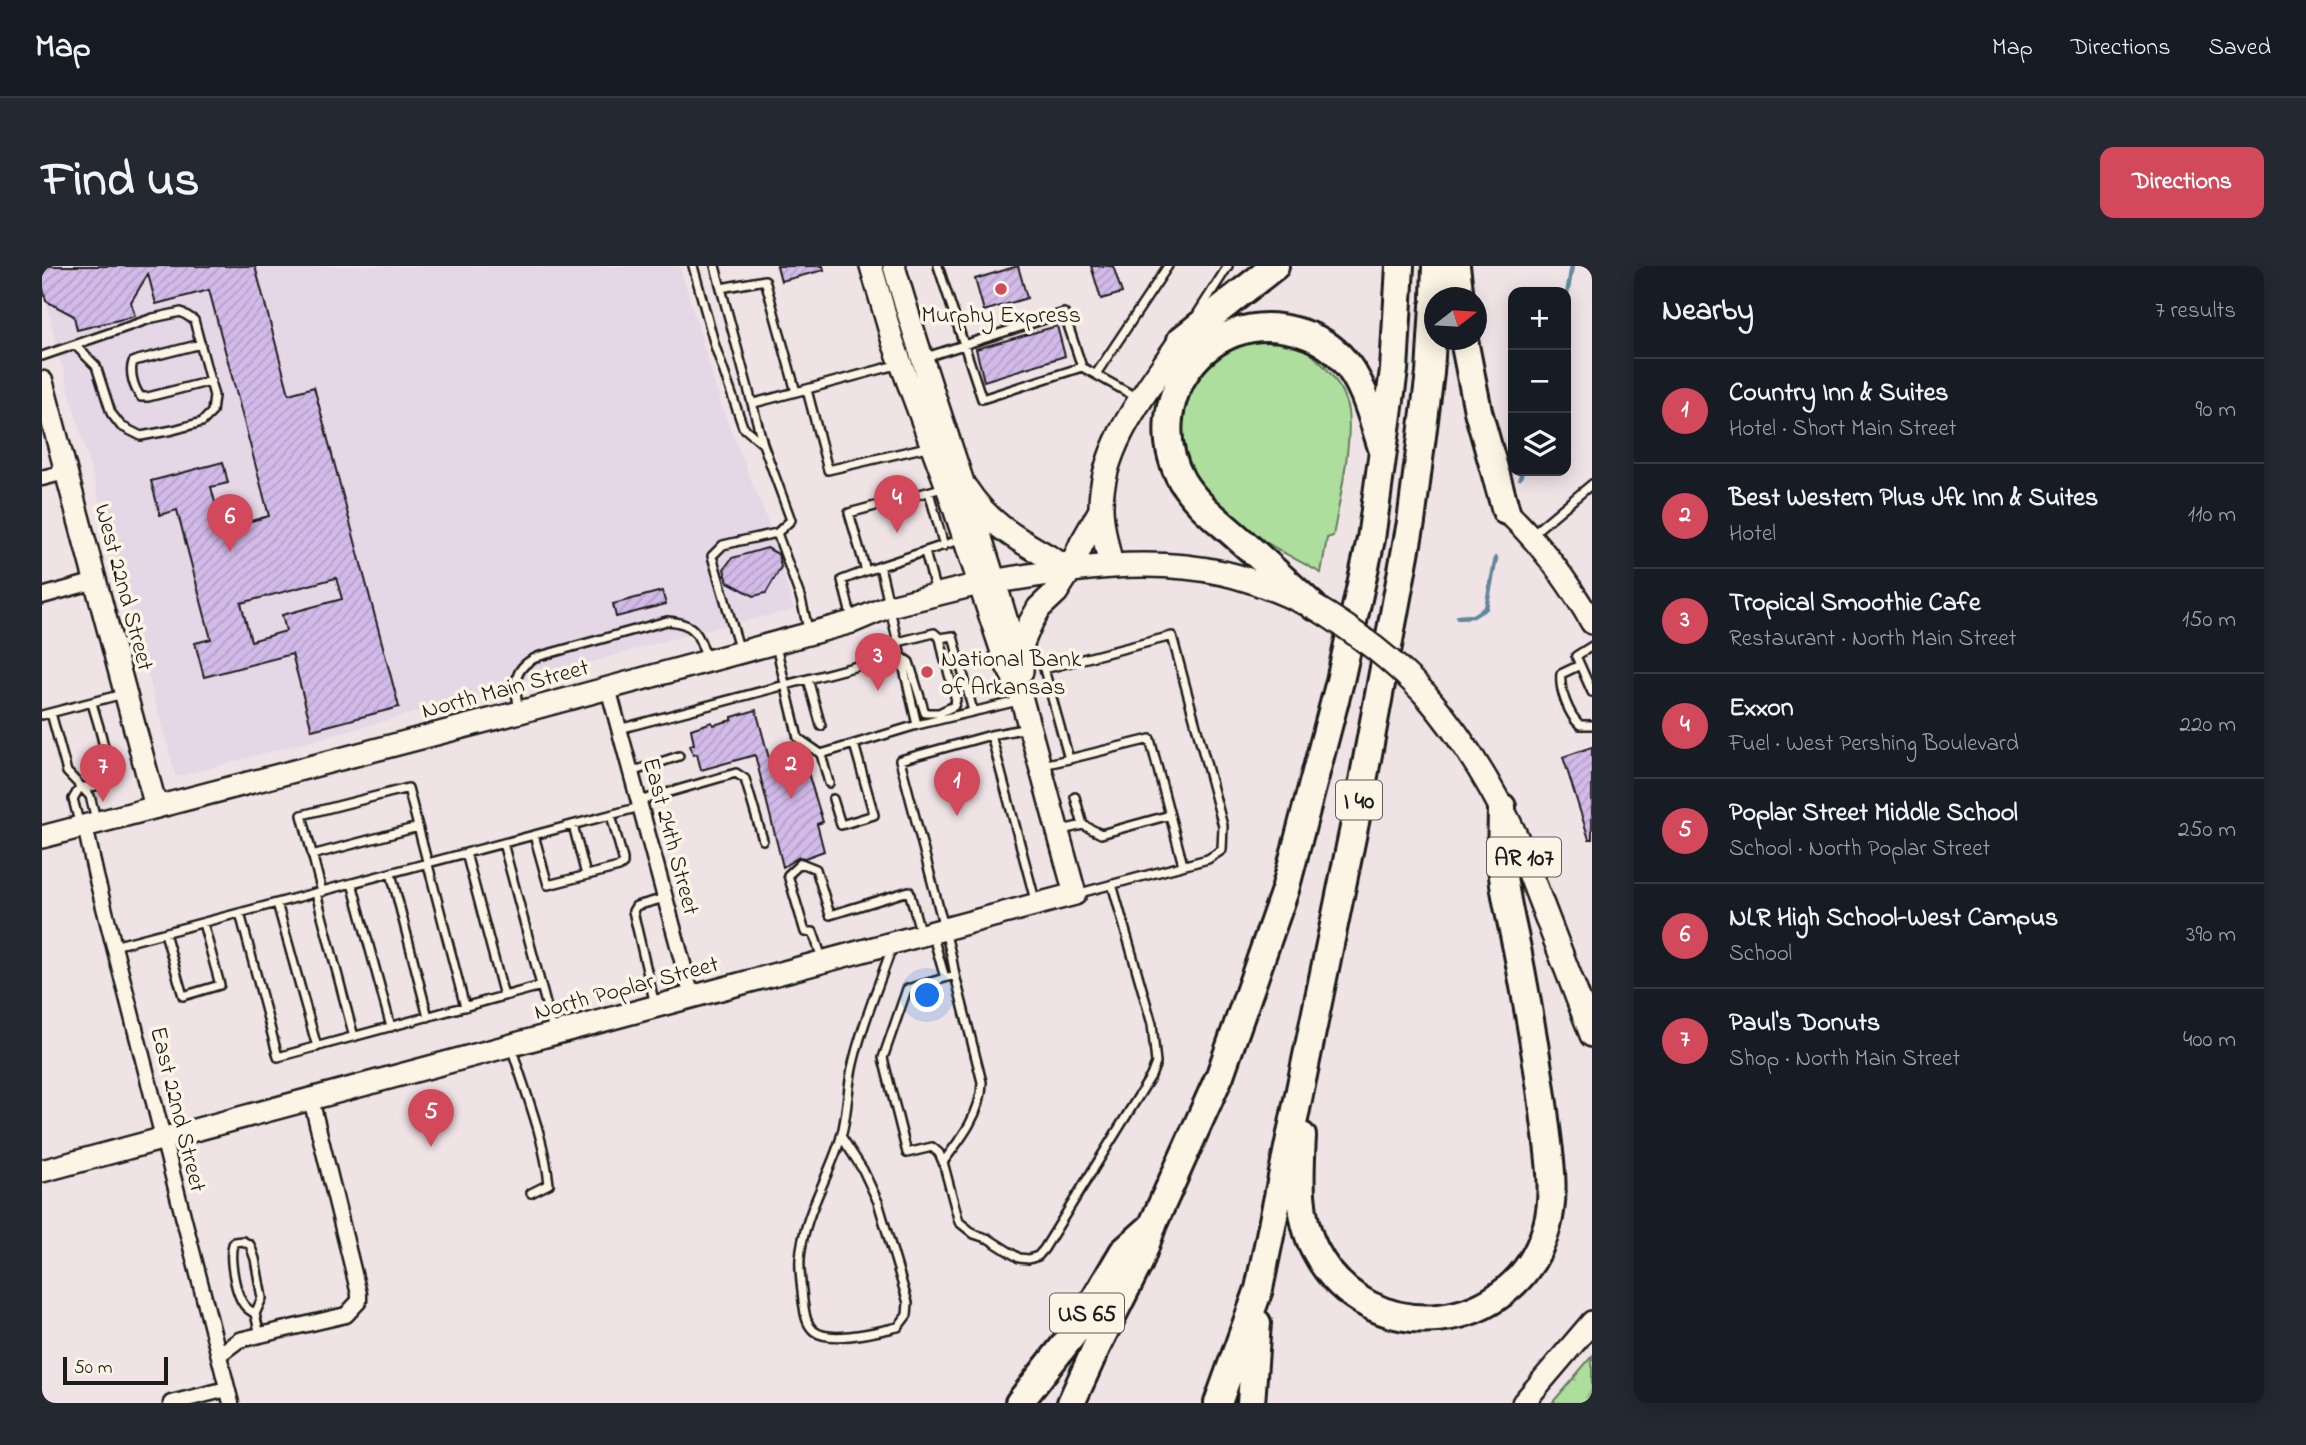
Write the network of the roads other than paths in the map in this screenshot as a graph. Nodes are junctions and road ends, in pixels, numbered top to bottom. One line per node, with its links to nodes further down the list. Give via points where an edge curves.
1 (693, 266): 32 (lane, via 743,427)
2 (715, 266): 14 (lane)
3 (871, 266): 23 (main road)
4 (894, 266): 22 (main road)
5 (938, 266): 17 (lane)
6 (1168, 266): 25 (lane)
7 (1228, 266): 15 (lane)
8 (1275, 266): 15 (highway)
9 (1400, 266): 34 (highway, I 40)
10 (1436, 266): 12 (highway)
11 (1456, 266): 13 (highway)
12 (1435, 287)
13 (1459, 287)
14 (721, 288): 29 (lane, via 765,280); 31 (lane)
15 (1181, 341): 30 (main road)
16 (201, 344): 18 (lane, via 194,320 181,312 153,317); 26 (lane); 26 (lane, via 132,362 137,392 141,397)
17 (964, 344): 22 (lane); 24 (lane, via 1064,313); 24 (lane, via 982,399)
18 (75, 345): 21 (lane); 26 (lane, via 96,366 111,413 121,426 141,436 202,422 212,412)
19 (1431, 350): 144 (highway, I 40, via 1411,522)
20 (1466, 350): 40 (highway)
21 (42, 356)
22 (922, 358): 38 (main road)
23 (900, 363): 28 (lane); 33 (main road)
24 (1082, 367): 25 (lane)
25 (1096, 374): 30 (lane)
26 (211, 381)
27 (42, 382): 35 (main road, West 22nd Street)
28 (807, 390): 29 (lane); 33 (lane, via 828,470)
29 (796, 392): 31 (lane)
30 (1141, 401): 39 (main road, via 1112,450)
31 (754, 403): 32 (lane)
32 (764, 444): 41 (lane, via 791,520)
33 (931, 446): 38 (main road)
34 (1384, 455): 54 (highway, via 1353,372 1334,351 1307,334 1275,327 1238,332 1209,347 1193,362 1172,398 1168,429 1183,481 1213,517); 151 (highway, I 40, via 1340,681 1285,890 1220,1075)
35 (65, 472): 36 (street); 50 (main road, West 22nd Street)
36 (42, 478)
37 (1592, 484): 42 (lane)
38 (947, 489): 43 (main road); 47 (main road, via 978,507 1009,535); 48 (lane, via 849,513); 49 (main road)
39 (1101, 510): 46 (main road); 47 (main road)
40 (1506, 511): 42 (main road)
41 (777, 533): 57 (lane); 62 (lane, via 723,545 712,556)
42 (1532, 534): 56 (main road)
43 (954, 542): 44 (lane); 49 (main road)
44 (926, 552): 45 (lane); 51 (lane)
45 (880, 566): 48 (lane); 53 (lane)
46 (1111, 566): 47 (main road); 54 (main road, via 1153,565 1225,573)
47 (1070, 570): 49 (main road); 71 (main road, via 1030,624 1022,643)
48 (866, 571): 55 (lane, via 842,580)
49 (989, 579): 51 (main road, North Main Street); 71 (main road)
50 (96, 581): 52 (street); 74 (main road, West 22nd Street)
51 (936, 594): 53 (main road, North Main Street)
52 (42, 596)
53 (890, 606): 55 (main road, North Main Street); 60 (lane)
54 (1313, 606): 98 (main road, AR 107, bridge, via 1364,638 1425,694 1455,729)
55 (852, 622): 57 (main road, North Main Street)
56 (1592, 623)
57 (809, 633): 59 (main road, North Main Street)
58 (940, 638): 60 (lane, via 934,633); 64 (lane); 76 (lane, via 953,636)
59 (775, 642): 62 (main road, North Main Street); 70 (lane)
60 (898, 642): 63 (lane)
61 (1592, 646): 66 (lane, via 1576,656)
62 (740, 652): 65 (main road, North Main Street)
63 (900, 656): 68 (lane, via 909,662 925,713 954,706); 69 (lane); 80 (lane)
64 (945, 661)
65 (707, 662): 72 (main road, North Main Street); 77 (lane, via 692,628 667,621 529,660 515,683)
66 (1580, 665): 73 (lane); 81 (lane, via 1561,674 1562,689 1574,720)
67 (1044, 669): 71 (lane); 89 (lane); 113 (lane, North Poplar Street, via 1172,636 1223,826 1222,850 1209,859)
68 (948, 671)
69 (808, 679): 70 (lane); 82 (lane)
70 (785, 685): 84 (lane); 87 (lane, via 798,738)
71 (1020, 687): 76 (lane); 83 (main road)
72 (608, 688): 77 (main road, North Main Street); 84 (street, East 24th Street)
73 (1592, 692)
74 (127, 693): 75 (lane); 97 (main road, West 22nd Street)
75 (92, 703): 78 (lane); 93 (lane, via 107,775 95,786)
76 (973, 711): 80 (lane)
77 (520, 712): 97 (main road, North Main Street)
78 (51, 713): 79 (lane); 93 (lane, via 67,772)
79 (42, 715)
80 (917, 725): 86 (lane)
81 (1592, 725)
82 (821, 726)
83 (1029, 728): 85 (lane); 90 (main road)
84 (620, 729): 91 (street, East 24th Street)
85 (991, 735): 122 (lane); 126 (lane, via 900,760)
86 (854, 744): 87 (lane); 95 (lane, via 874,816 841,825)
87 (821, 754): 92 (lane)
88 (680, 756): 91 (lane)
89 (1069, 759): 90 (lane); 100 (lane, via 1150,739)
90 (1040, 766): 105 (main road)
91 (631, 772): 96 (street, East 24th Street)
92 (829, 783)
93 (80, 787): 101 (lane, via 74,799); 101 (lane, via 90,796)
94 (1076, 797): 103 (lane)
95 (833, 799)
96 (640, 804): 99 (lane); 108 (lane, via 736,773 745,779); 120 (street, East 24th Street)
97 (156, 807): 101 (main road, North Main Street)
98 (1502, 807): 140 (main road, AR 107); 144 (highway, via 1503,874 1536,1058 1551,1185 1548,1225 1519,1278 1470,1312 1424,1319 1405,1318 1366,1304 1339,1283 1314,1248 1303,1212 1300,1164)
99 (611, 815): 102 (lane); 115 (lane, via 623,864)
100 (1170, 816): 103 (lane, via 1101,834); 113 (lane)
101 (87, 825): 107 (main road, North Main Street); 128 (street, East 22nd Street)
102 (573, 825): 106 (lane); 115 (lane)
103 (1083, 825): 105 (lane)
104 (418, 827): 111 (lane); 111 (lane, via 408,788 315,811 302,815); 112 (lane)
105 (1058, 831): 119 (main road)
106 (534, 835): 109 (lane); 115 (lane, via 548,885)
107 (42, 837)
108 (763, 840)
109 (503, 844): 110 (lane); 132 (lane)
110 (466, 853): 112 (lane); 133 (lane)
111 (312, 855): 118 (lane)
112 (428, 863): 114 (lane); 135 (lane)
113 (1183, 865): 117 (lane, North Poplar Street)
114 (391, 873): 116 (lane); 137 (lane)
115 (586, 875)
116 (352, 883): 118 (lane); 138 (lane)
117 (1112, 884): 119 (lane, North Poplar Street); 148 (lane, via 1152,1024 1156,1063 1038,1256 1019,1258 959,1222)
118 (319, 892): 121 (lane); 141 (lane)
119 (1075, 894): 122 (main road, North Poplar Street)
120 (665, 898): 134 (street, East 24th Street); 136 (lane, via 636,906 633,911)
121 (277, 903): 123 (lane); 143 (lane)
122 (1037, 905): 126 (main road, North Poplar Street)
123 (240, 913): 124 (lane); 143 (lane, via 278,1057)
124 (202, 923): 125 (lane); 125 (lane, via 220,985 183,996)
125 (165, 933): 128 (lane)
126 (932, 933): 127 (main road, North Poplar Street); 129 (lane, via 909,891 830,915 816,869 801,863 788,875 805,932 813,932); 130 (lane); 131 (lane)
127 (894, 943): 129 (main road, North Poplar Street); 146 (lane, via 853,1061)
128 (114, 946): 147 (street, East 22nd Street)
129 (824, 961): 134 (main road, North Poplar Street)
130 (955, 975): 131 (lane); 148 (lane, via 982,1093 964,1135)
131 (944, 978): 148 (lane, via 907,989 883,1058 907,1153 932,1147)
132 (541, 986): 133 (lane); 139 (lane)
133 (504, 996): 135 (lane)
134 (692, 997): 136 (main road, North Poplar Street)
135 (465, 1007): 137 (lane)
136 (656, 1007): 139 (main road, North Poplar Street)
137 (428, 1017): 138 (lane)
138 (391, 1027): 141 (lane)
139 (554, 1034): 142 (main road, North Poplar Street)
140 (1592, 1035)
141 (354, 1037): 143 (lane)
142 (511, 1045): 145 (main road, North Poplar Street); 150 (lane, via 546,1158 549,1184)
143 (317, 1047)
144 (1305, 1073): 152 (highway, I 40)
145 (311, 1099): 147 (main road, North Poplar Street); 155 (street, via 359,1301 346,1315)
146 (841, 1136): 146 (lane, via 878,1202 908,1303 907,1315 898,1327 851,1336 819,1334 812,1329 806,1320 800,1260 815,1200)
147 (162, 1139): 149 (main road, North Poplar Street); 156 (street, East 22nd Street)
148 (943, 1162)
149 (42, 1171)
150 (531, 1193)
151 (1153, 1224): 159 (highway, US 65, via 1123,1252 1078,1328); 160 (highway, I 40, via 1139,1264)
152 (1259, 1289): 161 (highway); 162 (highway, I 40)
153 (255, 1314): 153 (lane, via 262,1298 255,1259 250,1245 234,1241 230,1250 239,1296); 155 (lane)
154 (1592, 1322): 163 (main road)
155 (260, 1336): 156 (street, via 239,1340)
156 (219, 1355): 157 (street, East 22nd Street)
157 (229, 1396): 158 (street)
158 (171, 1403)
159 (1019, 1403)
160 (1071, 1403)
161 (1218, 1403)
162 (1251, 1403)
163 (1523, 1403)

